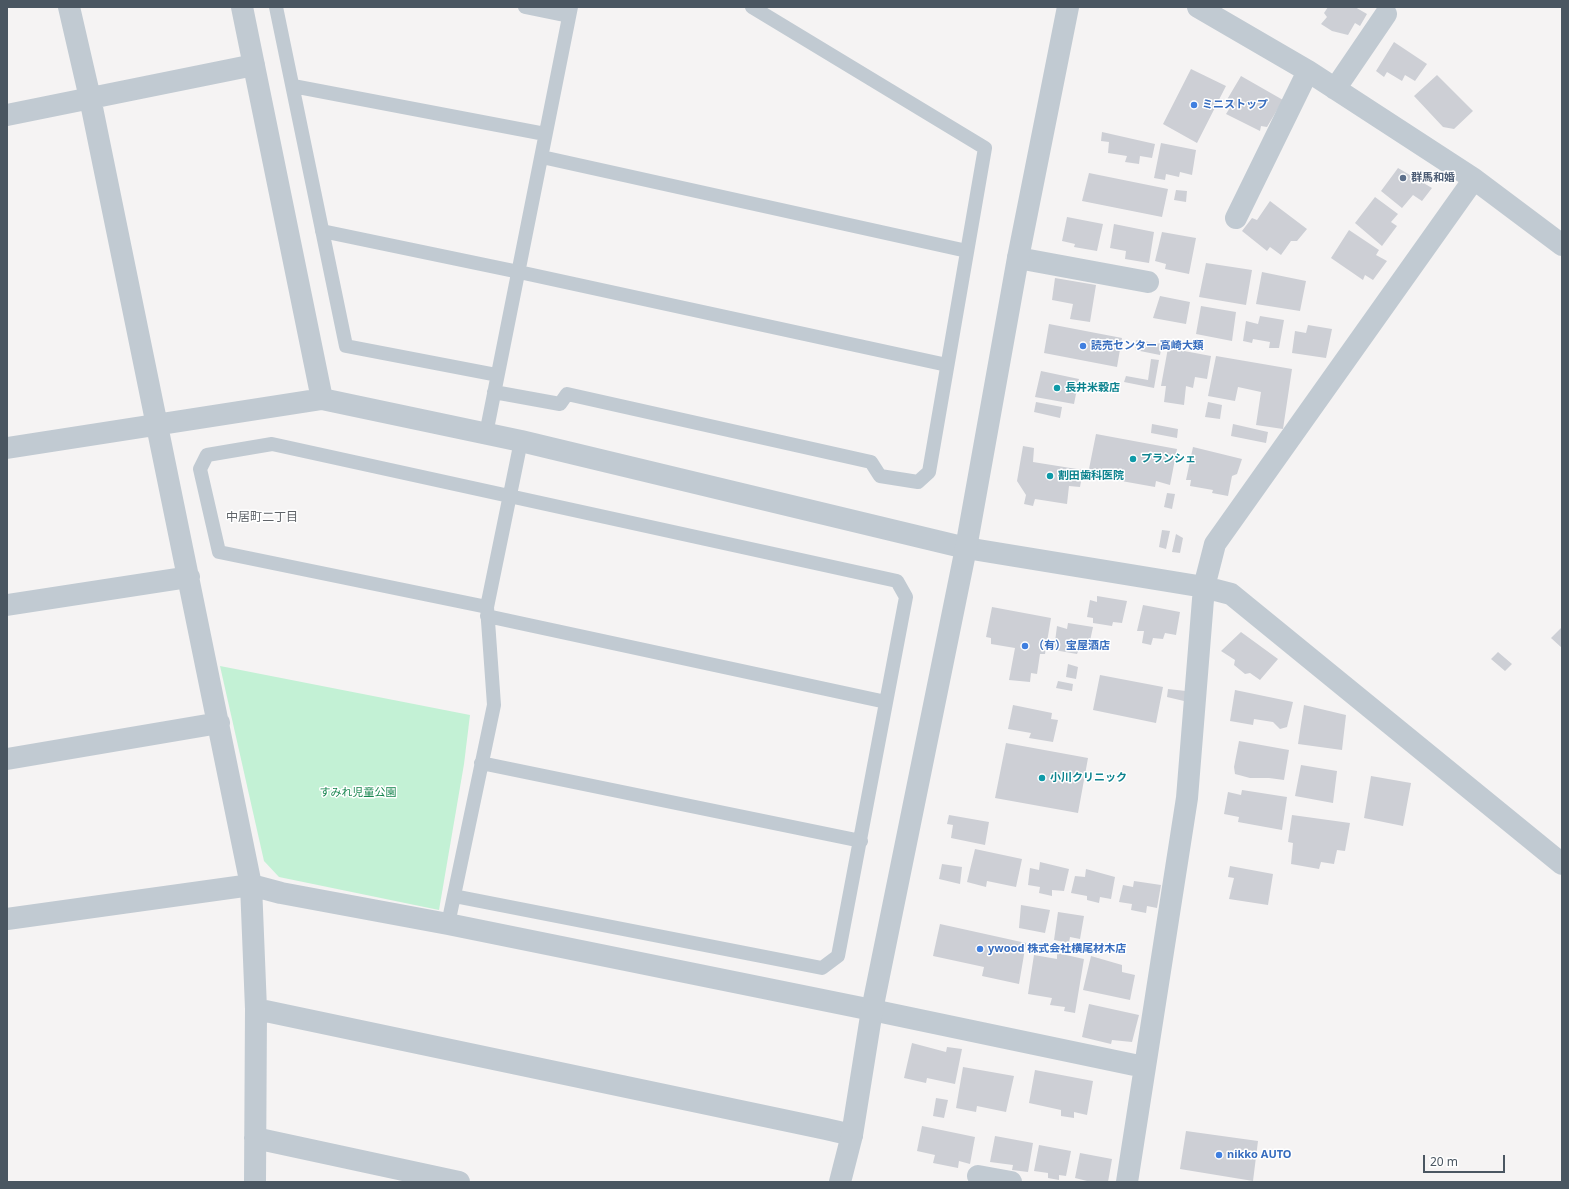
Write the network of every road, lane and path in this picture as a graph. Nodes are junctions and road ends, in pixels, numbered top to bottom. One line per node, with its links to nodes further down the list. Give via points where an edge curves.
1 (69, 7): 14 (street)
2 (242, 7): 10 (street)
3 (276, 7): 12 (lane)
4 (525, 7): 8 (lane)
5 (752, 7): 22 (lane, via 985,148)
6 (1068, 7): 23 (street)
7 (1198, 7): 11 (street)
8 (570, 11): 16 (lane)
9 (1386, 14): 13 (street)
10 (254, 65): 14 (street); 29 (street)
11 (1308, 71): 13 (street); 19 (street)
12 (293, 86): 16 (lane); 20 (lane)
13 (1336, 89): 18 (street)
14 (90, 98): 15 (street); 30 (street)
15 (7, 115)
16 (545, 134): 17 (lane)
17 (542, 157): 22 (lane); 24 (lane)
18 (1474, 179): 21 (street); 37 (street, via 1215,544)
19 (1236, 218)
20 (322, 231): 24 (lane); 27 (lane, via 346,346)
21 (1562, 245)
22 (967, 252): 26 (lane)
23 (1018, 258): 25 (street); 35 (street)
24 (519, 272): 26 (lane); 27 (lane)
25 (1148, 282)
26 (947, 365): 28 (lane, via 929,472 918,482 880,476 870,462 568,394 560,404)
27 (497, 376): 28 (lane)
28 (494, 392): 31 (lane)
29 (322, 399): 30 (street); 31 (street)
30 (157, 425): 33 (street); 36 (street)
31 (486, 434): 32 (street)
32 (521, 441): 34 (lane); 35 (street)
33 (7, 448)
34 (508, 496): 39 (lane); 39 (lane, via 272,444 207,455 200,470 219,552); 40 (lane, via 898,582 906,597)
35 (966, 548): 37 (street); 51 (street)
36 (189, 577): 38 (street); 41 (street)
37 (1204, 587): 45 (street, via 1232,594); 52 (street, via 1187,798)
38 (7, 605)
39 (487, 612): 40 (lane); 43 (lane, via 494,705)
40 (886, 702): 44 (lane)
41 (219, 723): 42 (street); 46 (street)
42 (7, 759)
43 (481, 763): 44 (lane); 47 (lane)
44 (861, 841): 47 (lane, via 838,956 822,968)
45 (1562, 864)
46 (251, 885): 48 (street); 49 (street); 50 (street)
47 (454, 896): 49 (lane)
48 (7, 919)
49 (448, 924): 51 (street)
50 (256, 1009): 53 (street, via 826,1128); 54 (street)
51 (872, 1010): 52 (street); 53 (street)
52 (1144, 1067): 60 (street)
53 (852, 1136): 58 (street)
54 (255, 1138): 56 (street); 57 (street)
55 (978, 1176): 59 (street)
56 (255, 1182)
57 (459, 1182)
58 (840, 1182)
59 (1011, 1182)
60 (1127, 1182)

